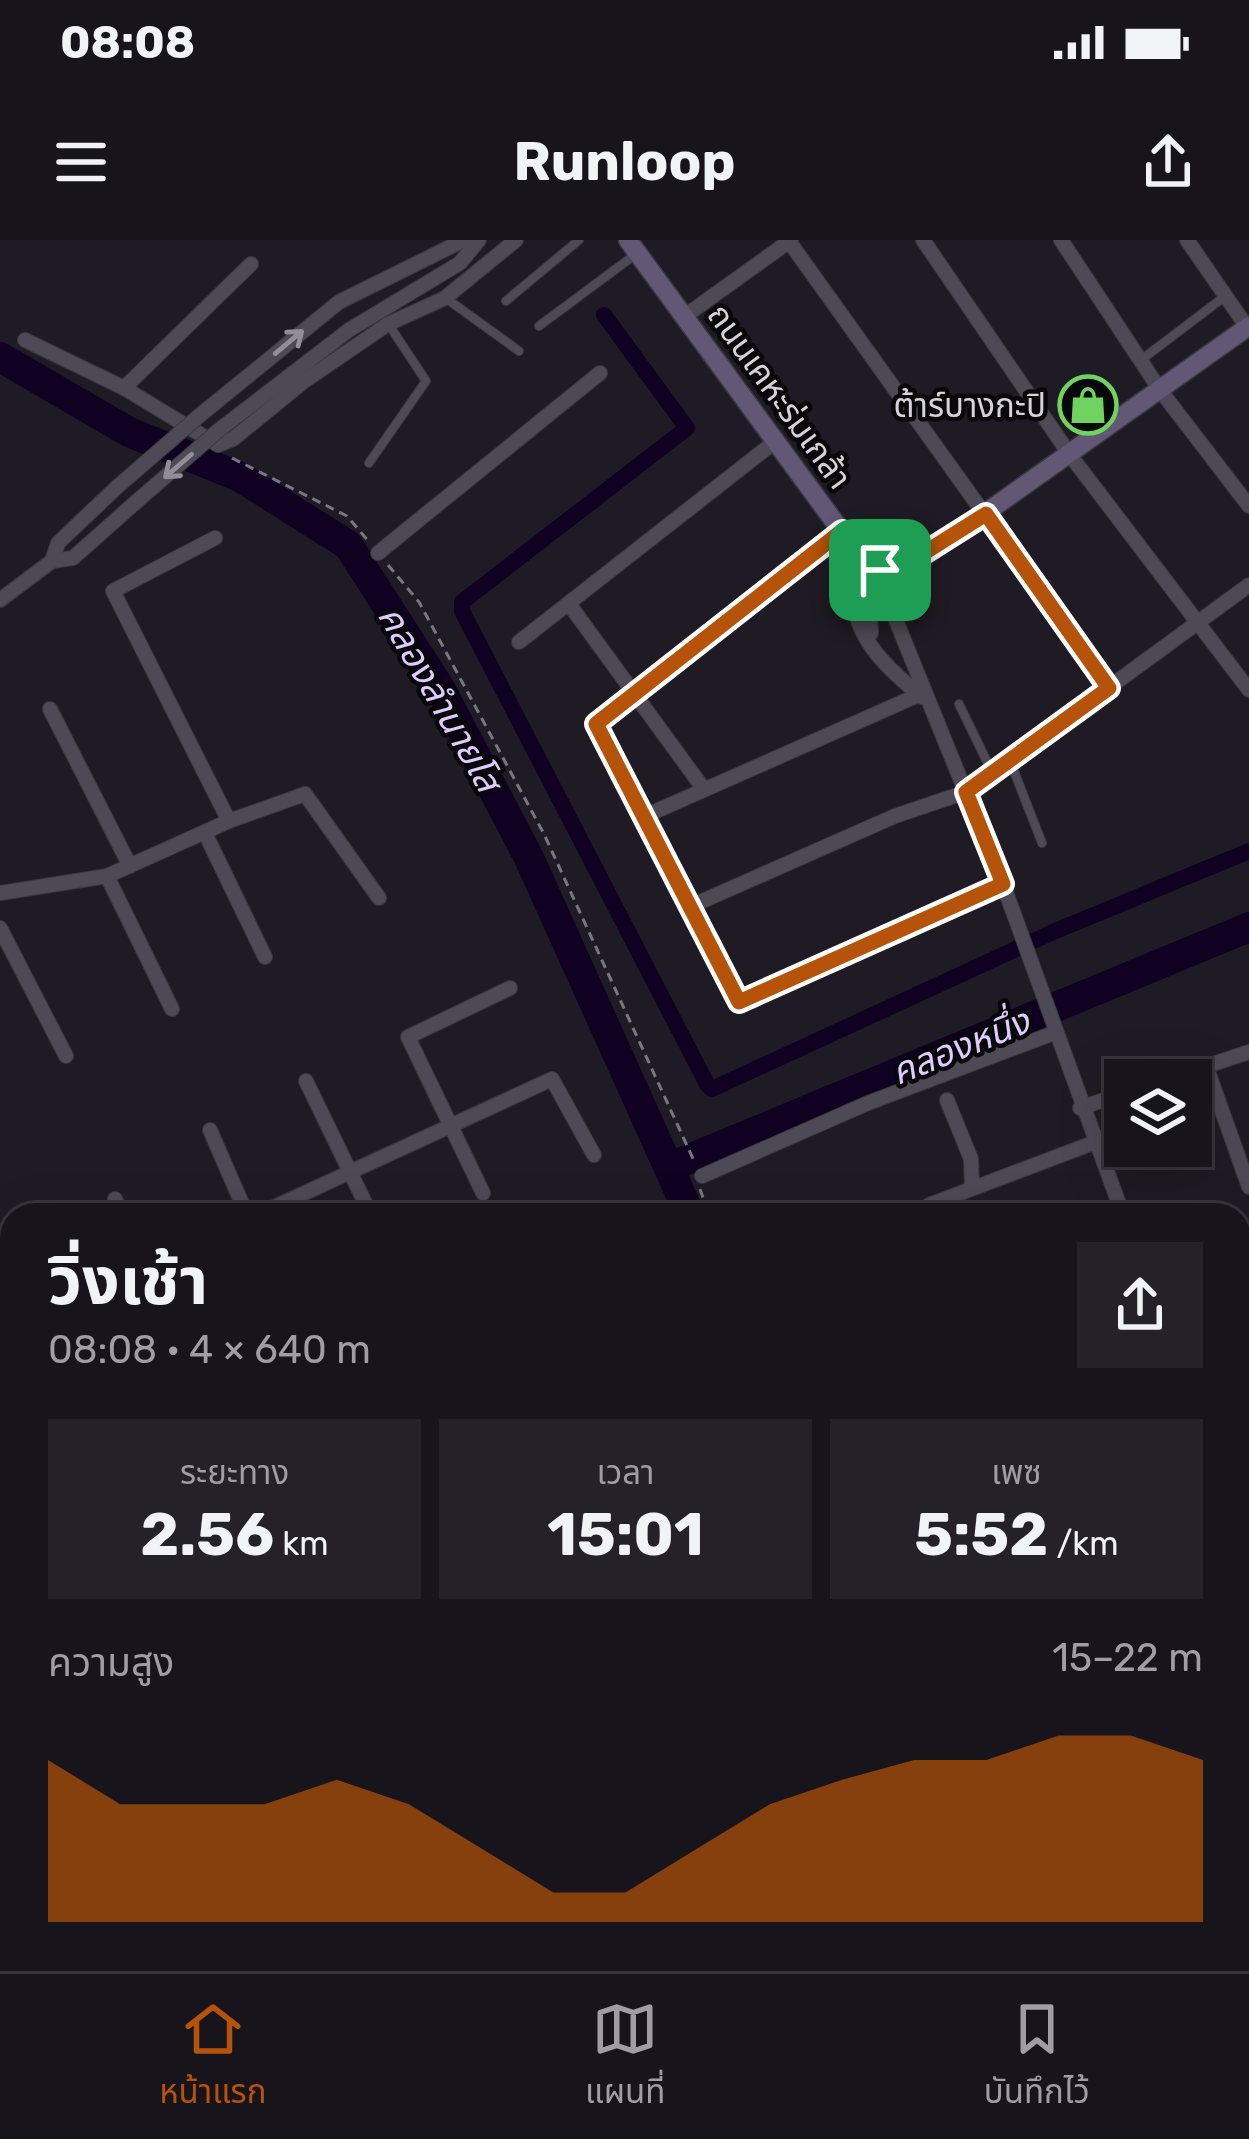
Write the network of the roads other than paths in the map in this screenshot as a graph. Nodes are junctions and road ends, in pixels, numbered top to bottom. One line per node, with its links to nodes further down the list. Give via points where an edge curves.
1 (464, 240): 32 (street, one-way to 1, bridge, via 58,543 117,487 339,302)
2 (479, 240): 32 (street, one-way to 32, bridge, via 460,263 349,330 219,430 73,558)
3 (516, 240): 12 (street)
4 (579, 240): 13 (lane)
5 (1061, 240): 20 (street)
6 (1187, 240): 11 (street)
7 (789, 241): 14 (street); 28 (street)
8 (930, 243): 25 (street)
9 (633, 247): 14 (street, ถนนเคหะร่มเกล้า); 16 (lane)
10 (251, 264): 22 (street)
11 (1226, 296): 17 (street); 20 (lane)
12 (445, 298): 15 (street); 19 (lane)
13 (506, 301)
14 (685, 316): 24 (street, ถนนเคหะร่มเกล้า)
15 (388, 324): 22 (street, via 225,445); 26 (lane, via 426,381)
16 (538, 326)
17 (1248, 328): 23 (street)
18 (25, 340): 22 (street)
19 (519, 351)
20 (1141, 360): 23 (street)
21 (600, 373): 31 (street)
22 (124, 388)
23 (1160, 390): 25 (street); 27 (street)
24 (778, 440): 29 (street, ถนนเคหะร่มเกล้า); 36 (street)
25 (1070, 455): 28 (street); 37 (street)
26 (369, 464)
27 (1249, 506)
28 (986, 514): 33 (street); 40 (street)
29 (846, 537): 33 (street, ถนนเคหะร่มเกล้า, via 866,562); 39 (street, via 849,606); 41 (street)
30 (215, 538): 51 (street, via 113,591)
31 (378, 553)
32 (52, 561): 35 (street)
33 (903, 568): 39 (street, via 866,612); 43 (street, via 893,613)
34 (1249, 585): 37 (street)
35 (0, 600)
36 (568, 604): 38 (street); 41 (street)
37 (1198, 621): 40 (street); 42 (street)
38 (519, 642)
39 (879, 655): 43 (street)
40 (1109, 688): 46 (street)
41 (634, 689): 48 (street); 50 (street, via 595,728)
42 (1249, 690)
43 (923, 696): 48 (street); 49 (street)
44 (959, 704): 47 (lane)
45 (50, 709): 54 (street)
46 (1010, 761): 47 (street); 53 (lane)
47 (993, 773): 49 (street)
48 (704, 788): 50 (street)
49 (966, 792): 56 (street); 59 (street)
50 (646, 816): 59 (street)
51 (229, 821): 52 (street); 58 (street, via 305,794)
52 (205, 833): 54 (street); 61 (street)
53 (1042, 843)
54 (130, 866): 55 (street)
55 (107, 876): 57 (street); 63 (street)
56 (1003, 884): 59 (street, via 739,1002); 64 (street)
57 (0, 893)
58 (379, 898)
59 (689, 907)
60 (0, 928): 66 (street)
61 (265, 957)
62 (510, 988): 73 (street, via 408,1036)
63 (172, 1009)
64 (1052, 1028): 72 (street); 78 (street)
65 (1249, 1052): 67 (street)
66 (66, 1056)
67 (1212, 1064)
68 (306, 1081): 77 (street)
69 (1212, 1083): 79 (street)
70 (946, 1100): 80 (street, via 971,1159)
71 (1104, 1100): 72 (street)
72 (1080, 1108): 75 (street)
73 (449, 1126): 76 (street, via 552,1079); 77 (street); 81 (street)
74 (209, 1130): 84 (street)
75 (1093, 1143): 80 (street); 88 (street)
76 (594, 1155)
77 (350, 1172): 85 (street); 86 (street)
78 (702, 1176)
79 (1249, 1187)
80 (972, 1189): 87 (street)
81 (482, 1193)
82 (116, 1199): 83 (street)
83 (118, 1203)
84 (242, 1203)
85 (282, 1203)
86 (365, 1203)
87 (934, 1203)
88 (1118, 1203)

